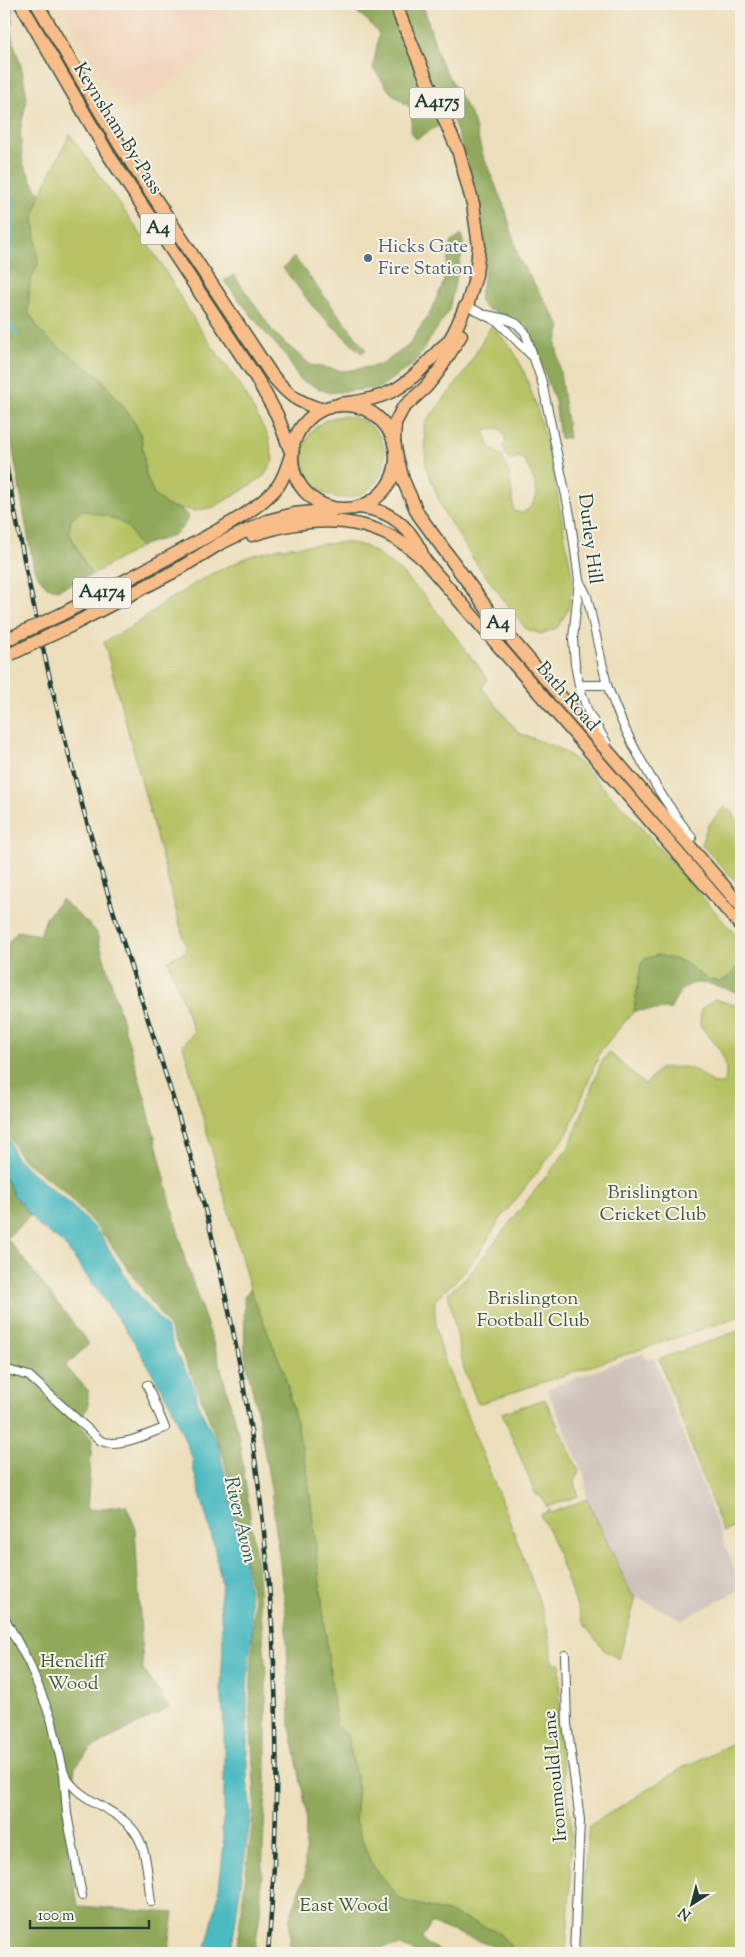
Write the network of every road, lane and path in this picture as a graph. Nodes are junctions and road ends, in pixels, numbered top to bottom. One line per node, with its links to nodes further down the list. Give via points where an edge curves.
1 (21, 4): 10 (main road, Keynsham By-Pass / A4, via 108,154 257,379 277,415)
2 (37, 4): 8 (main road, Keynsham By-Pass / A4, via 121,147 271,374 290,395)
3 (397, 4): 4 (main road, A4175, via 458,150 473,204 479,246 474,284)
4 (467, 306): 5 (street, Durley Hill); 7 (main road, A4175, via 448,342 416,376 382,396); 9 (main road, A4175, via 471,310 467,322 451,353 398,416)
5 (487, 315): 6 (street, Durley Hill); 6 (street, Durley Hill, via 506,319 521,328 530,341)
6 (532, 356): 15 (street, Durley Hill, via 542,382 570,515)
7 (340, 404): 8 (main road); 9 (main road, via 372,413 386,425)
8 (320, 410): 10 (main road, via 301,425)
9 (395, 448): 11 (main road, via 394,473 386,488 376,499); 20 (main road, Bath Road / A4, via 413,505 431,534 504,633)
10 (291, 454): 12 (main road, via 296,477 308,494 316,501); 16 (main road, A4174, bridge, via 283,478 267,497 215,533)
11 (358, 507): 12 (main road); 13 (main road, Bath Road / A4, via 377,510 395,518 419,546)
12 (338, 509): 14 (main road, A4174, via 279,517)
13 (425, 561): 14 (main road, via 397,538 371,527 318,521 258,533); 23 (main road, Bath Road / A4)
14 (186, 563): 17 (main road, A4174, bridge)
15 (579, 580): 18 (street, Durley Hill, via 573,639); 19 (street, via 588,596)
16 (6, 640)
17 (7, 656)
18 (579, 685): 19 (street); 20 (street, Durley Hill, via 588,712)
19 (607, 685): 21 (street, via 650,779)
20 (630, 776): 22 (main road, Bath Road / A4)
21 (692, 838)
22 (741, 906)
23 (741, 926)
24 (4, 1369): 25 (street, via 28,1376 108,1443 122,1442 165,1428)
25 (148, 1385)
26 (4, 1617): 28 (street, via 29,1663 51,1718)
27 (565, 1655): 31 (street, Ironmould Lane, via 567,1724 580,1820)
28 (64, 1774): 29 (street, via 67,1814); 30 (street, via 82,1795 131,1827 140,1841)
29 (82, 1896)
30 (151, 1902)
31 (574, 1953)

